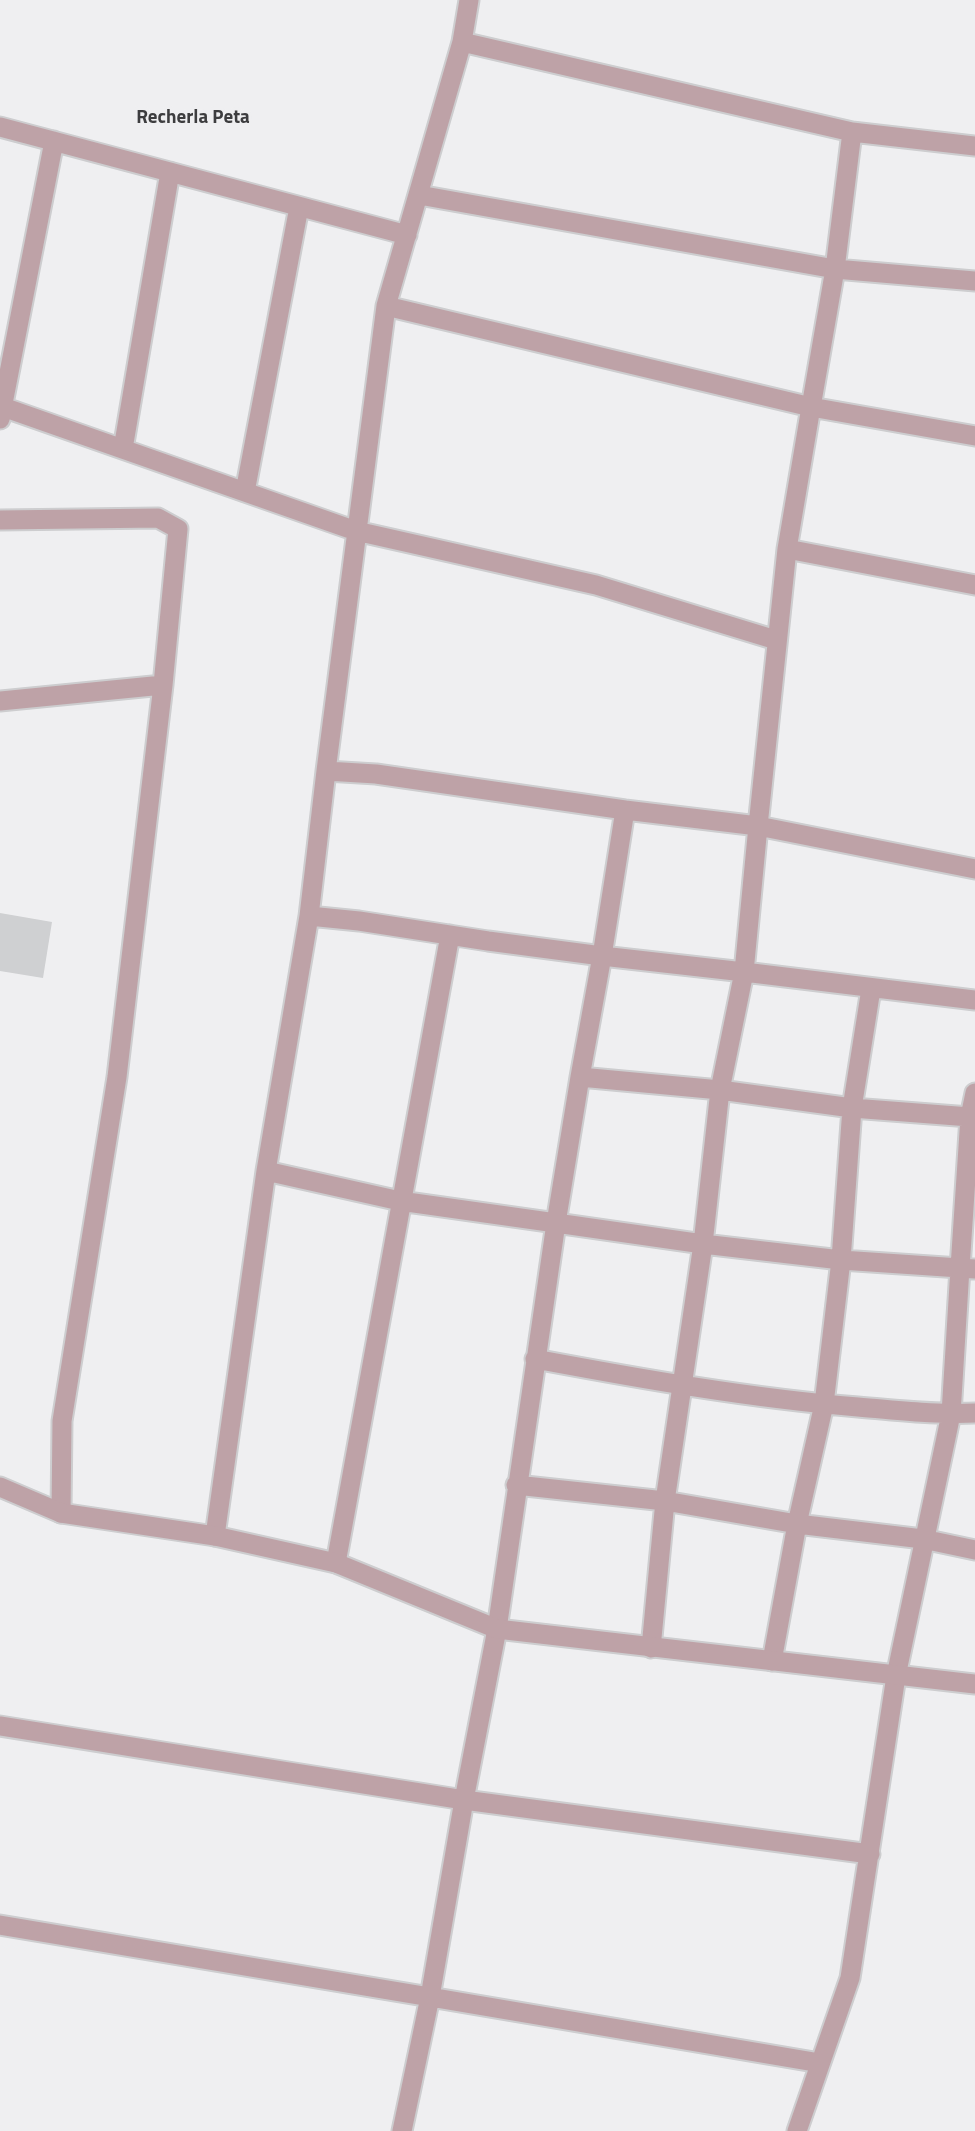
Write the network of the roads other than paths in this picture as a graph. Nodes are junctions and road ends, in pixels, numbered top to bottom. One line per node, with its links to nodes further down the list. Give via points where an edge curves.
1 (469, 0): 2 (street)
2 (462, 42): 4 (street); 8 (street)
3 (0, 127): 5 (street)
4 (852, 132): 6 (street); 11 (street)
5 (54, 141): 7 (street); 15 (street)
6 (975, 146)
7 (170, 172): 9 (street); 17 (street)
8 (419, 195): 10 (street); 11 (street)
9 (299, 207): 10 (street); 18 (street)
10 (407, 235): 13 (street)
11 (835, 269): 12 (street); 14 (street)
12 (975, 281)
13 (386, 306): 14 (street); 20 (street)
14 (811, 407): 16 (street); 21 (street)
15 (1, 411): 17 (street)
16 (975, 436)
17 (122, 449): 18 (street)
18 (245, 492): 20 (street)
19 (0, 520): 24 (street, via 158,519 178,529)
20 (356, 531): 23 (street, via 596,585); 26 (street)
21 (787, 550): 22 (street); 23 (street)
22 (975, 585)
23 (776, 640): 28 (street)
24 (163, 685): 25 (street); 55 (street, via 117,1077 62,1421)
25 (0, 701)
26 (326, 771): 27 (street); 30 (street)
27 (625, 810): 28 (street); 32 (street)
28 (758, 826): 29 (street); 33 (street)
29 (975, 869)
30 (309, 916): 31 (street); 41 (street)
31 (450, 935): 32 (street); 42 (street)
32 (602, 956): 33 (street); 36 (street)
33 (744, 972): 34 (street); 37 (street)
34 (872, 989): 35 (street); 39 (street)
35 (975, 1000)
36 (580, 1077): 37 (street); 43 (street)
37 (720, 1090): 39 (street); 44 (street)
38 (975, 1093): 40 (street)
39 (852, 1108): 40 (street); 45 (street)
40 (973, 1118): 46 (street)
41 (265, 1171): 42 (street); 57 (street)
42 (400, 1201): 43 (street); 60 (street)
43 (556, 1223): 44 (street); 47 (street)
44 (703, 1244): 45 (street); 48 (street)
45 (841, 1260): 46 (street); 49 (street)
46 (967, 1269): 51 (street)
47 (535, 1359): 48 (street); 52 (street)
48 (682, 1387): 49 (street); 54 (street)
49 (824, 1404): 51 (street); 56 (street)
50 (975, 1413): 51 (street)
51 (951, 1414): 58 (street)
52 (516, 1485): 54 (street); 61 (street)
53 (0, 1486): 55 (street)
54 (665, 1501): 56 (street); 62 (street)
55 (61, 1513): 57 (street)
56 (797, 1524): 58 (street); 63 (street)
57 (215, 1536): 60 (street)
58 (923, 1539): 59 (street); 64 (street)
59 (975, 1549)
60 (336, 1563): 61 (street)
61 (497, 1629): 62 (street); 67 (street)
62 (651, 1648): 63 (street)
63 (772, 1661): 64 (street)
64 (896, 1676): 65 (street); 68 (street)
65 (975, 1684)
66 (0, 1726): 67 (street)
67 (464, 1800): 68 (street); 70 (street)
68 (870, 1854): 71 (street, via 850,1978)
69 (0, 1925): 70 (street)
70 (430, 1997): 71 (street); 72 (street)
71 (820, 2063): 73 (street)
72 (402, 2131)
73 (797, 2131)

